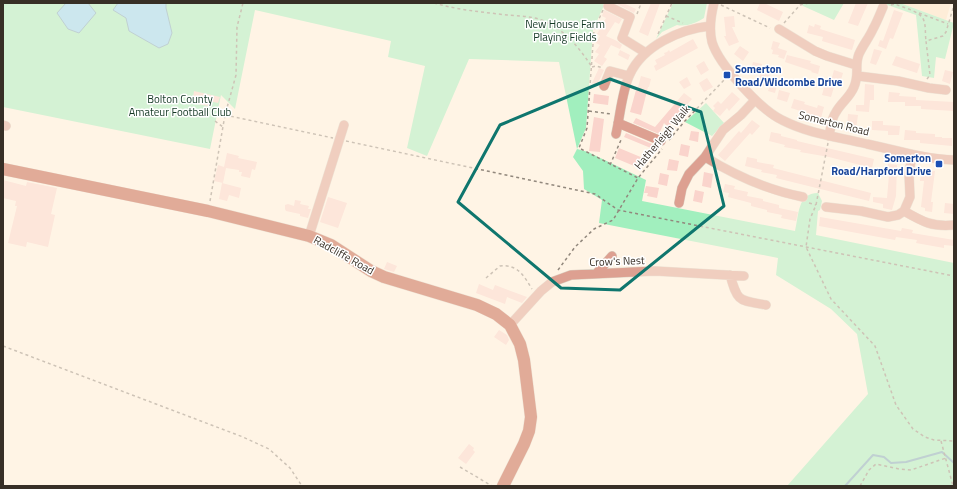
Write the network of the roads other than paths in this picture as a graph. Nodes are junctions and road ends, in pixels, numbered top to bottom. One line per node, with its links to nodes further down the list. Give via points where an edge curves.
1 (715, 3): 4 (street, Somerton Road)
2 (887, 5): 7 (street, via 876,16)
3 (607, 6): 6 (street, via 630,17 622,38)
4 (710, 26): 6 (street, via 680,33); 12 (street, Somerton Road, via 719,57)
5 (779, 29): 7 (street, via 798,44)
6 (646, 53): 8 (street, via 636,63)
7 (856, 65): 9 (street)
8 (629, 76): 10 (street, via 610,71); 13 (street)
9 (858, 76): 11 (street, via 925,84); 16 (street, via 849,96 832,119)
10 (604, 86)
11 (946, 90)
12 (755, 100): 16 (street, Somerton Road, via 781,120); 19 (street, via 723,130)
13 (619, 119): 15 (street); 17 (street)
14 (344, 125): 27 (street)
15 (616, 134)
16 (829, 136): 18 (street, Somerton Road)
17 (663, 144)
18 (912, 156): 20 (street, Somerton Road); 25 (street, via 909,174 910,196)
19 (705, 157): 22 (street, via 686,179); 23 (street, via 744,179)
20 (954, 160)
21 (3, 169): 27 (main road, Radcliffe Road, via 208,211)
22 (677, 198)
23 (798, 198)
24 (831, 205): 25 (street, via 888,217)
25 (904, 211): 26 (street, via 924,222)
26 (954, 225)
27 (309, 236): 33 (main road, Radcliffe Road, via 331,245 384,277 477,305 496,314)
28 (612, 256): 29 (street, via 602,261)
29 (596, 274): 30 (street, Crow's Nest, via 655,271); 33 (street, Crow's Nest, via 571,275 552,282)
30 (730, 275): 31 (street, Crow's Nest); 32 (street, via 739,298)
31 (744, 276)
32 (766, 305)
33 (510, 325): 34 (main road, Radcliffe Road, via 520,344 524,360 532,417 524,444)
34 (502, 486)

